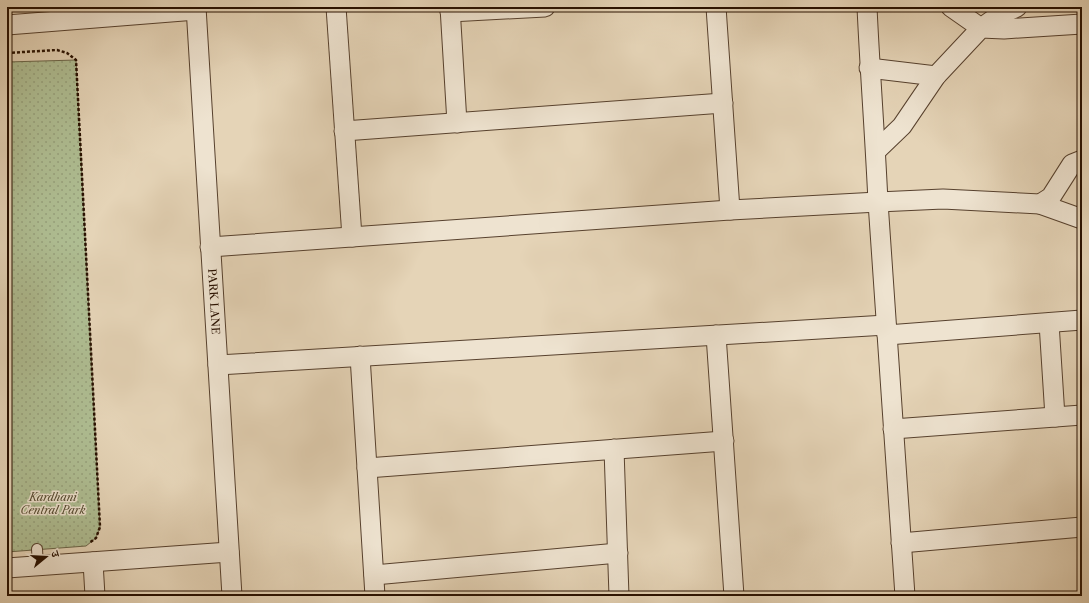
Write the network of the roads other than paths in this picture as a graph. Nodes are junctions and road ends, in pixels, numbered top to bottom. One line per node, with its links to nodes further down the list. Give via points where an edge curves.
1 (336, 7): 17 (street)
2 (545, 7): 8 (street)
3 (716, 7): 15 (street)
4 (867, 7): 13 (street)
5 (951, 7): 12 (street)
6 (1017, 7): 12 (street, via 988,21)
7 (196, 9): 9 (street); 25 (street, PARK LANE)
8 (450, 10): 16 (street)
9 (66, 14): 11 (street)
10 (1082, 24): 12 (street)
11 (7, 25)
12 (981, 28): 14 (street)
13 (870, 68): 14 (street); 18 (street)
14 (936, 76): 18 (street, via 902,126)
15 (723, 103): 16 (street); 22 (street)
16 (457, 123): 17 (street)
17 (344, 131): 24 (street)
18 (876, 151): 20 (street)
19 (1082, 160): 21 (street, via 1072,164 1051,197)
20 (878, 202): 21 (street, via 943,199); 22 (street); 28 (street)
21 (1040, 204): 23 (street)
22 (730, 210): 24 (street)
23 (1082, 218)
24 (352, 237): 25 (street)
25 (210, 247): 31 (street, PARK LANE)
26 (1082, 320): 27 (street)
27 (1049, 323): 28 (street); 33 (street)
28 (887, 330): 29 (street); 34 (street)
29 (716, 335): 30 (street); 35 (street)
30 (360, 356): 31 (street); 37 (street)
31 (218, 365): 40 (street, PARK LANE)
32 (1082, 416): 33 (street)
33 (1055, 417): 34 (street)
34 (893, 429): 39 (street)
35 (724, 440): 36 (street); 49 (street)
36 (614, 449): 37 (street); 41 (street)
37 (367, 468): 44 (street)
38 (1082, 527): 39 (street)
39 (901, 543): 50 (street)
40 (229, 552): 42 (street); 46 (street, PARK LANE)
41 (618, 553): 44 (street); 48 (street)
42 (90, 554): 43 (street, via 38,557); 45 (street)
43 (7, 568)
44 (374, 575): 47 (street)
45 (95, 596)
46 (232, 596)
47 (375, 596)
48 (619, 596)
49 (734, 596)
50 (905, 596)

